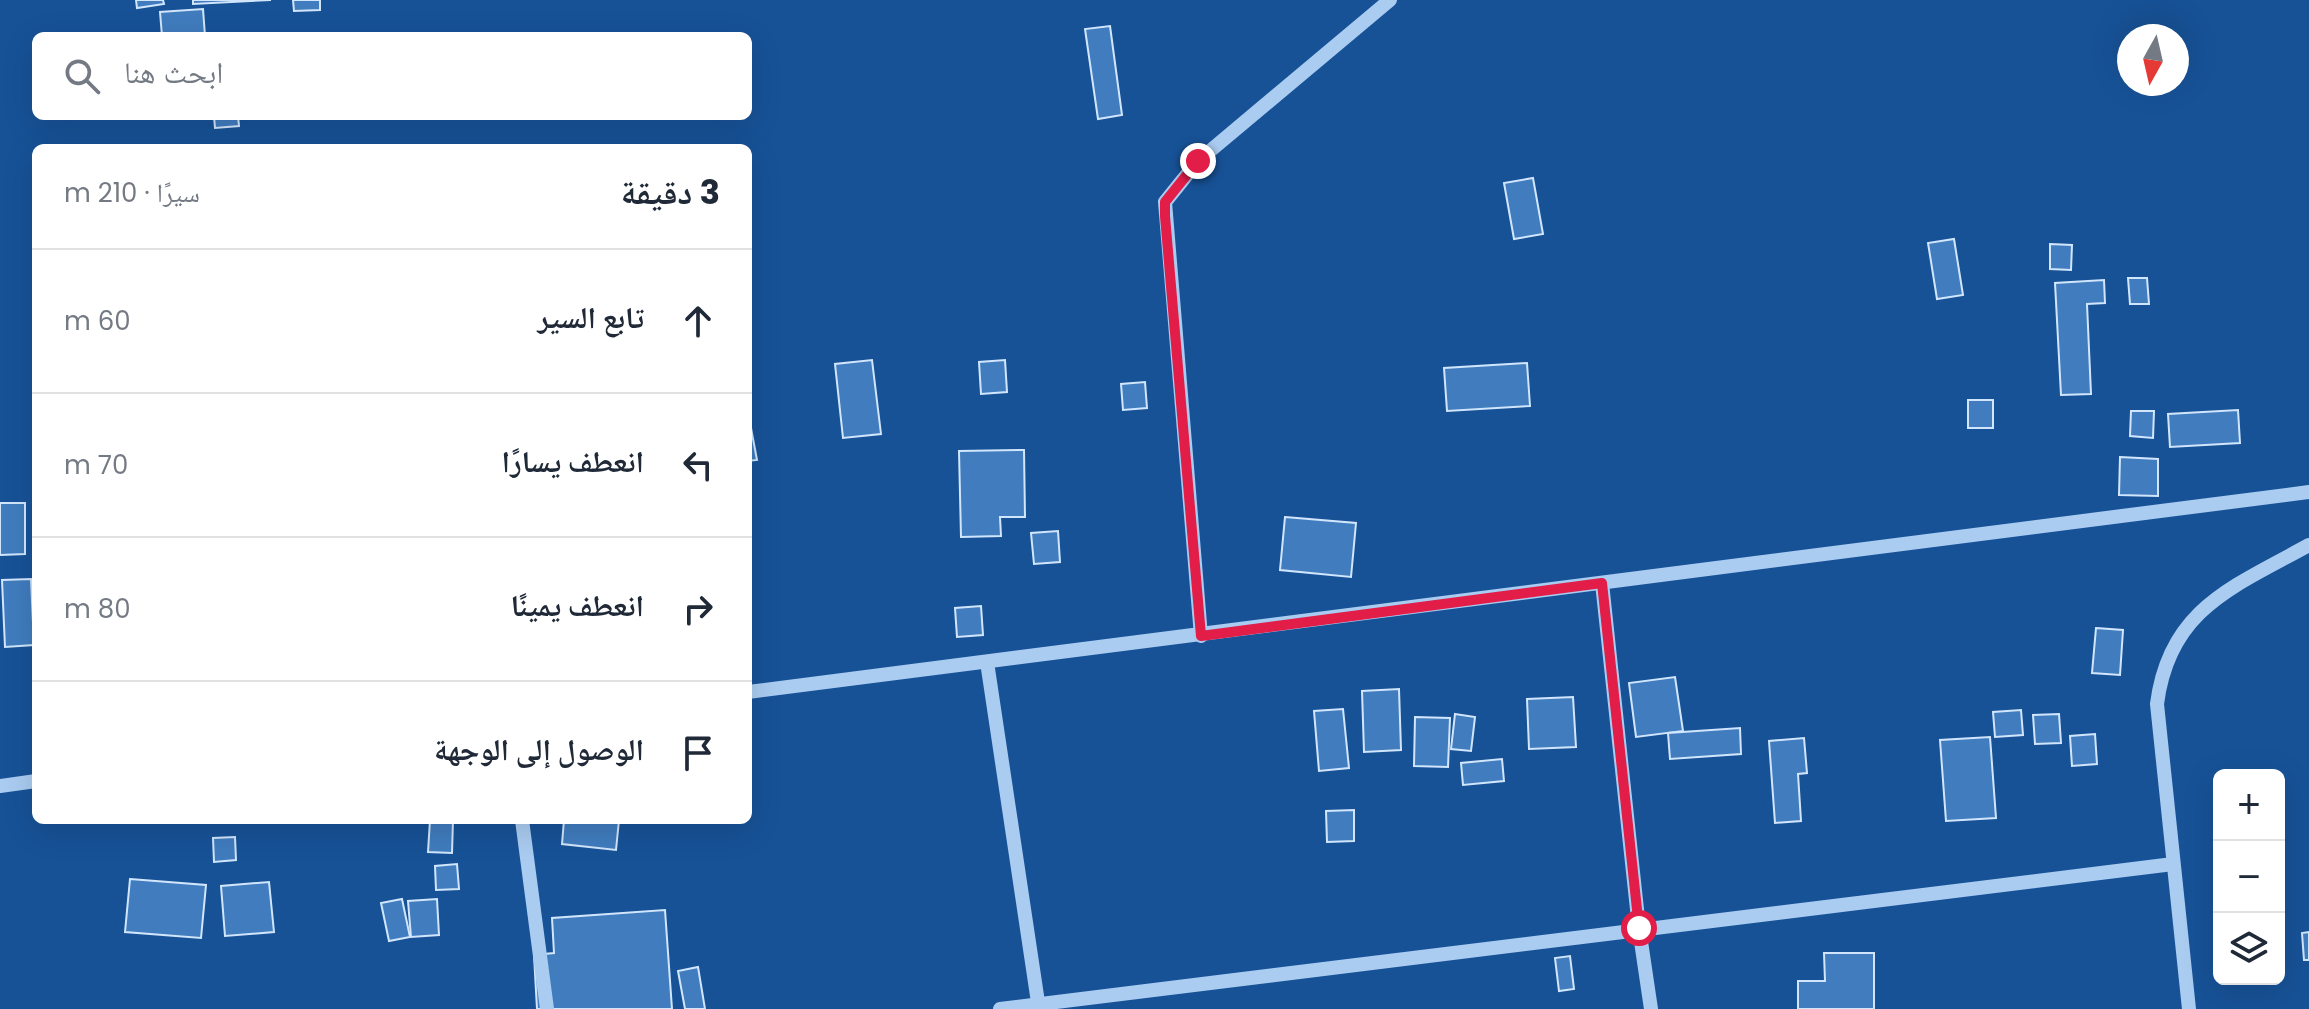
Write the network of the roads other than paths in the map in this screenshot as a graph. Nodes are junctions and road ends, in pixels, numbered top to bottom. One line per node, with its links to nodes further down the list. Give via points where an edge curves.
1 (1390, 0): 5 (street, via 1198,161 1165,202)
2 (2309, 492): 4 (street)
3 (2309, 545): 11 (street, via 2200,612 2181,630 2161,670 2157,704)
4 (1602, 583): 5 (street); 12 (street)
5 (1201, 636): 6 (street)
6 (987, 662): 7 (street); 13 (street)
7 (752, 691)
8 (32, 782): 9 (street)
9 (0, 786)
10 (523, 824): 14 (street)
11 (2173, 864): 12 (street); 17 (street)
12 (1639, 928): 13 (street); 16 (street)
13 (1038, 1006): 15 (street)
14 (547, 1009)
15 (1000, 1009)
16 (1651, 1009)
17 (2189, 1009)

